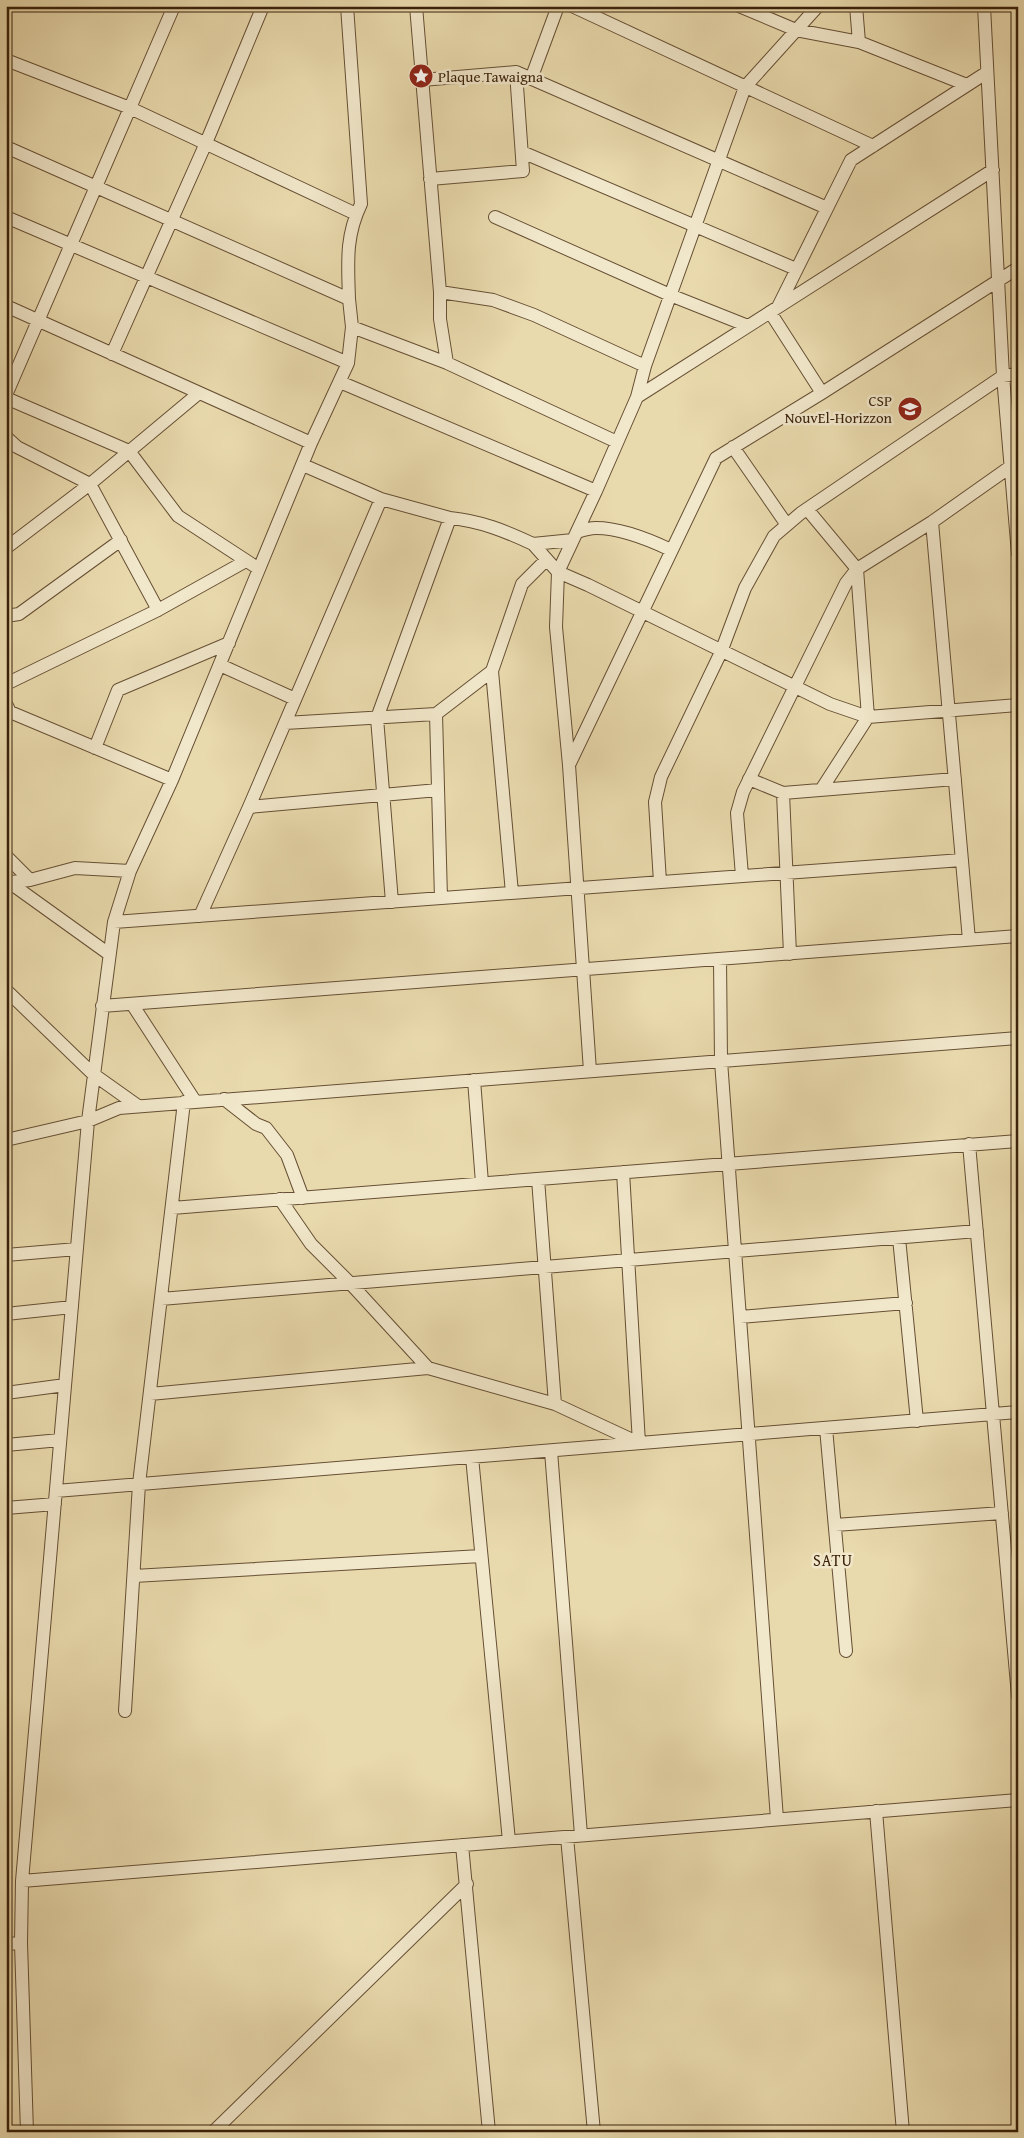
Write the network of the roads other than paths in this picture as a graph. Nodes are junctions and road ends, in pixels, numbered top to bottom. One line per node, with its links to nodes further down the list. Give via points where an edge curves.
1 (174, 6): 20 (street)
2 (263, 6): 21 (street)
3 (347, 6): 30 (street, via 361,204)
4 (416, 6): 17 (street)
5 (558, 6): 16 (street)
6 (572, 6): 19 (street)
7 (739, 6): 11 (street)
8 (818, 6): 11 (street)
9 (856, 6): 12 (street)
10 (984, 6): 15 (street)
11 (796, 30): 12 (street); 19 (street)
12 (859, 42): 18 (street)
13 (6, 60): 20 (street)
14 (516, 72): 16 (street); 17 (street); 24 (street)
15 (986, 73): 18 (street); 26 (street)
16 (531, 79): 25 (street)
17 (422, 80): 27 (street)
18 (967, 85): 22 (street)
19 (745, 87): 22 (street); 25 (street)
20 (130, 108): 21 (street); 28 (street)
21 (206, 143): 30 (street); 33 (street)
22 (872, 146): 29 (street, via 851,160)
23 (6, 147): 28 (street)
24 (522, 152): 27 (street, via 523,171); 34 (street)
25 (718, 160): 29 (street); 34 (street)
26 (992, 170): 39 (street); 44 (street)
27 (430, 178): 40 (street)
28 (96, 187): 33 (street); 35 (street)
29 (827, 208): 37 (street)
30 (356, 214): 42 (street, via 348,246)
31 (6, 216): 35 (street)
32 (495, 217): 41 (street)
33 (172, 220): 38 (street); 42 (street)
34 (694, 225): 37 (street); 41 (street)
35 (71, 244): 38 (street); 45 (street)
36 (1018, 268): 39 (street)
37 (796, 269): 44 (street)
38 (146, 277): 48 (street); 49 (street)
39 (997, 281): 53 (street); 56 (street)
40 (440, 292): 50 (street, via 440,319); 51 (street, via 493,300 534,315)
41 (670, 295): 46 (street); 51 (street)
42 (349, 299): 47 (street)
43 (6, 306): 45 (street)
44 (774, 310): 46 (street); 56 (street)
45 (38, 321): 48 (street); 58 (street)
46 (748, 326): 57 (street)
47 (352, 327): 49 (street); 50 (street)
48 (112, 354): 55 (street)
49 (348, 363): 54 (street)
50 (447, 363): 61 (street)
51 (645, 366): 57 (street)
52 (1018, 374): 53 (street)
53 (1003, 376): 59 (street); 70 (street)
54 (340, 382): 62 (street); 68 (street)
55 (199, 393): 62 (street); 64 (street)
56 (822, 393): 63 (street)
57 (637, 396): 61 (street)
58 (6, 397): 64 (street)
59 (1013, 436): 66 (street)
60 (6, 437): 67 (street, via 17,447)
61 (617, 442): 68 (street)
62 (311, 444): 65 (street)
63 (733, 447): 73 (street); 78 (street, via 716,458)
64 (129, 451): 67 (street); 81 (street, via 178,516)
65 (303, 465): 69 (street); 82 (street)
66 (1010, 466): 72 (street); 79 (street)
67 (90, 484): 75 (street); 77 (street)
68 (596, 491): 74 (street)
69 (381, 500): 71 (street); 94 (street)
70 (807, 509): 73 (street); 83 (street)
71 (450, 518): 76 (street, via 473,520 503,529); 100 (street)
72 (932, 522): 83 (street); 97 (street)
73 (787, 525): 89 (street, via 774,536 745,588)
74 (575, 536): 76 (street); 78 (street, via 596,528 631,535); 84 (street)
75 (121, 540): 85 (street); 87 (street, via 19,614)
76 (533, 544): 80 (street)
77 (6, 548)
78 (671, 550): 86 (street)
79 (1018, 554)
80 (546, 560): 84 (street); 91 (street, via 522,584)
81 (246, 561): 82 (street); 85 (street)
82 (260, 569): 88 (street)
83 (857, 569): 93 (street, via 846,583); 99 (street)
84 (558, 572): 86 (street); 103 (street, via 556,627)
85 (158, 610): 92 (street)
86 (641, 611): 89 (street); 103 (street)
87 (6, 616)
88 (229, 643): 90 (street); 102 (street, via 118,690)
89 (721, 652): 93 (street); 119 (street, via 661,777 655,802)
90 (220, 666): 94 (street); 106 (street)
91 (492, 671): 98 (street); 121 (street)
92 (6, 684)
93 (794, 687): 99 (street); 104 (street)
94 (295, 699): 101 (street)
95 (6, 704): 102 (street, via 10,712)
96 (1018, 705): 97 (street)
97 (949, 711): 99 (street); 105 (street)
98 (436, 714): 100 (street); 107 (street)
99 (868, 717): 108 (street)
100 (377, 718): 101 (street); 110 (street)
101 (285, 723): 111 (street)
102 (95, 748): 106 (street)
103 (569, 765): 120 (street)
104 (749, 779): 109 (street); 116 (street, via 737,813)
105 (955, 779): 108 (street); 113 (street)
106 (172, 780): 114 (street)
107 (438, 790): 110 (street); 122 (street)
108 (821, 790): 109 (street)
109 (783, 793): 115 (street)
110 (383, 795): 111 (street); 123 (street)
111 (249, 807): 124 (street)
112 (6, 856): 117 (street)
113 (962, 860): 115 (street); 127 (street)
114 (130, 871): 117 (street, via 75,868); 125 (street)
115 (787, 873): 116 (street); 129 (street)
116 (742, 876): 119 (street)
117 (30, 880): 118 (street)
118 (8, 881): 128 (street)
119 (660, 882): 120 (street)
120 (577, 888): 121 (street); 131 (street)
121 (512, 893): 122 (street)
122 (441, 898): 123 (street)
123 (392, 902): 124 (street)
124 (200, 916): 125 (street)
125 (114, 922): 128 (street)
126 (1018, 936): 127 (street)
127 (969, 940): 129 (street)
128 (109, 954): 134 (street)
129 (790, 954): 130 (street)
130 (720, 959): 131 (street); 136 (street)
131 (583, 969): 133 (street); 137 (street)
132 (6, 990): 138 (street)
133 (132, 1004): 134 (street); 141 (street)
134 (102, 1006): 138 (street)
135 (1018, 1038): 136 (street)
136 (721, 1061): 137 (street); 147 (street)
137 (590, 1071): 139 (street)
138 (93, 1074): 142 (street); 143 (street)
139 (474, 1080): 140 (street); 150 (street)
140 (224, 1099): 141 (street); 151 (street, via 266,1128 287,1155)
141 (189, 1102): 142 (street); 153 (street)
142 (138, 1106): 143 (street, via 119,1108)
143 (88, 1121): 144 (street); 156 (street)
144 (6, 1140)
145 (1018, 1141): 146 (street)
146 (970, 1144): 147 (street); 154 (street)
147 (729, 1164): 148 (street); 157 (street)
148 (623, 1172): 149 (street); 159 (street)
149 (538, 1179): 150 (street); 160 (street)
150 (482, 1183): 151 (street)
151 (303, 1198): 152 (street)
152 (280, 1199): 153 (street); 161 (street, via 311,1244)
153 (172, 1208): 162 (street)
154 (977, 1232): 155 (street); 173 (street)
155 (900, 1238): 157 (street); 163 (street)
156 (77, 1249): 158 (street); 164 (street)
157 (735, 1251): 159 (street); 166 (street)
158 (6, 1255)
159 (628, 1260): 160 (street); 178 (street)
160 (545, 1267): 161 (street); 171 (street)
161 (350, 1283): 162 (street); 167 (street)
162 (161, 1299): 170 (street)
163 (906, 1303): 166 (street); 174 (street)
164 (72, 1307): 165 (street); 168 (street)
165 (6, 1314)
166 (740, 1317): 176 (street)
167 (428, 1368): 170 (street); 171 (street)
168 (65, 1385): 169 (street); 177 (street)
169 (6, 1393)
170 (150, 1394): 182 (street)
171 (555, 1404): 178 (street)
172 (1018, 1412): 173 (street)
173 (993, 1414): 174 (street); 185 (street)
174 (917, 1421): 175 (street)
175 (826, 1428): 176 (street); 186 (street)
176 (749, 1434): 178 (street); 194 (street)
177 (60, 1440): 179 (street); 183 (street)
178 (639, 1443): 180 (street)
179 (6, 1445)
180 (551, 1450): 181 (street); 195 (street)
181 (472, 1457): 182 (street); 187 (street)
182 (139, 1484): 183 (street); 188 (street)
183 (55, 1498): 184 (street); 199 (street)
184 (6, 1508)
185 (1002, 1513): 186 (street); 190 (street)
186 (834, 1525): 189 (street)
187 (481, 1556): 188 (street); 197 (street)
188 (134, 1576): 191 (street)
189 (846, 1651)
190 (1018, 1696)
191 (126, 1711)
192 (1018, 1800): 193 (street)
193 (876, 1811): 194 (street); 207 (street)
194 (777, 1819): 195 (street)
195 (581, 1835): 196 (street)
196 (567, 1837): 197 (street); 206 (street)
197 (509, 1841): 198 (street)
198 (462, 1845): 199 (street); 200 (street)
199 (22, 1881): 201 (street)
200 (466, 1884): 204 (street); 205 (street)
201 (20, 1943): 202 (street); 203 (street)
202 (6, 1944)
203 (27, 2132)
204 (213, 2132)
205 (489, 2132)
206 (594, 2132)
207 (903, 2132)

